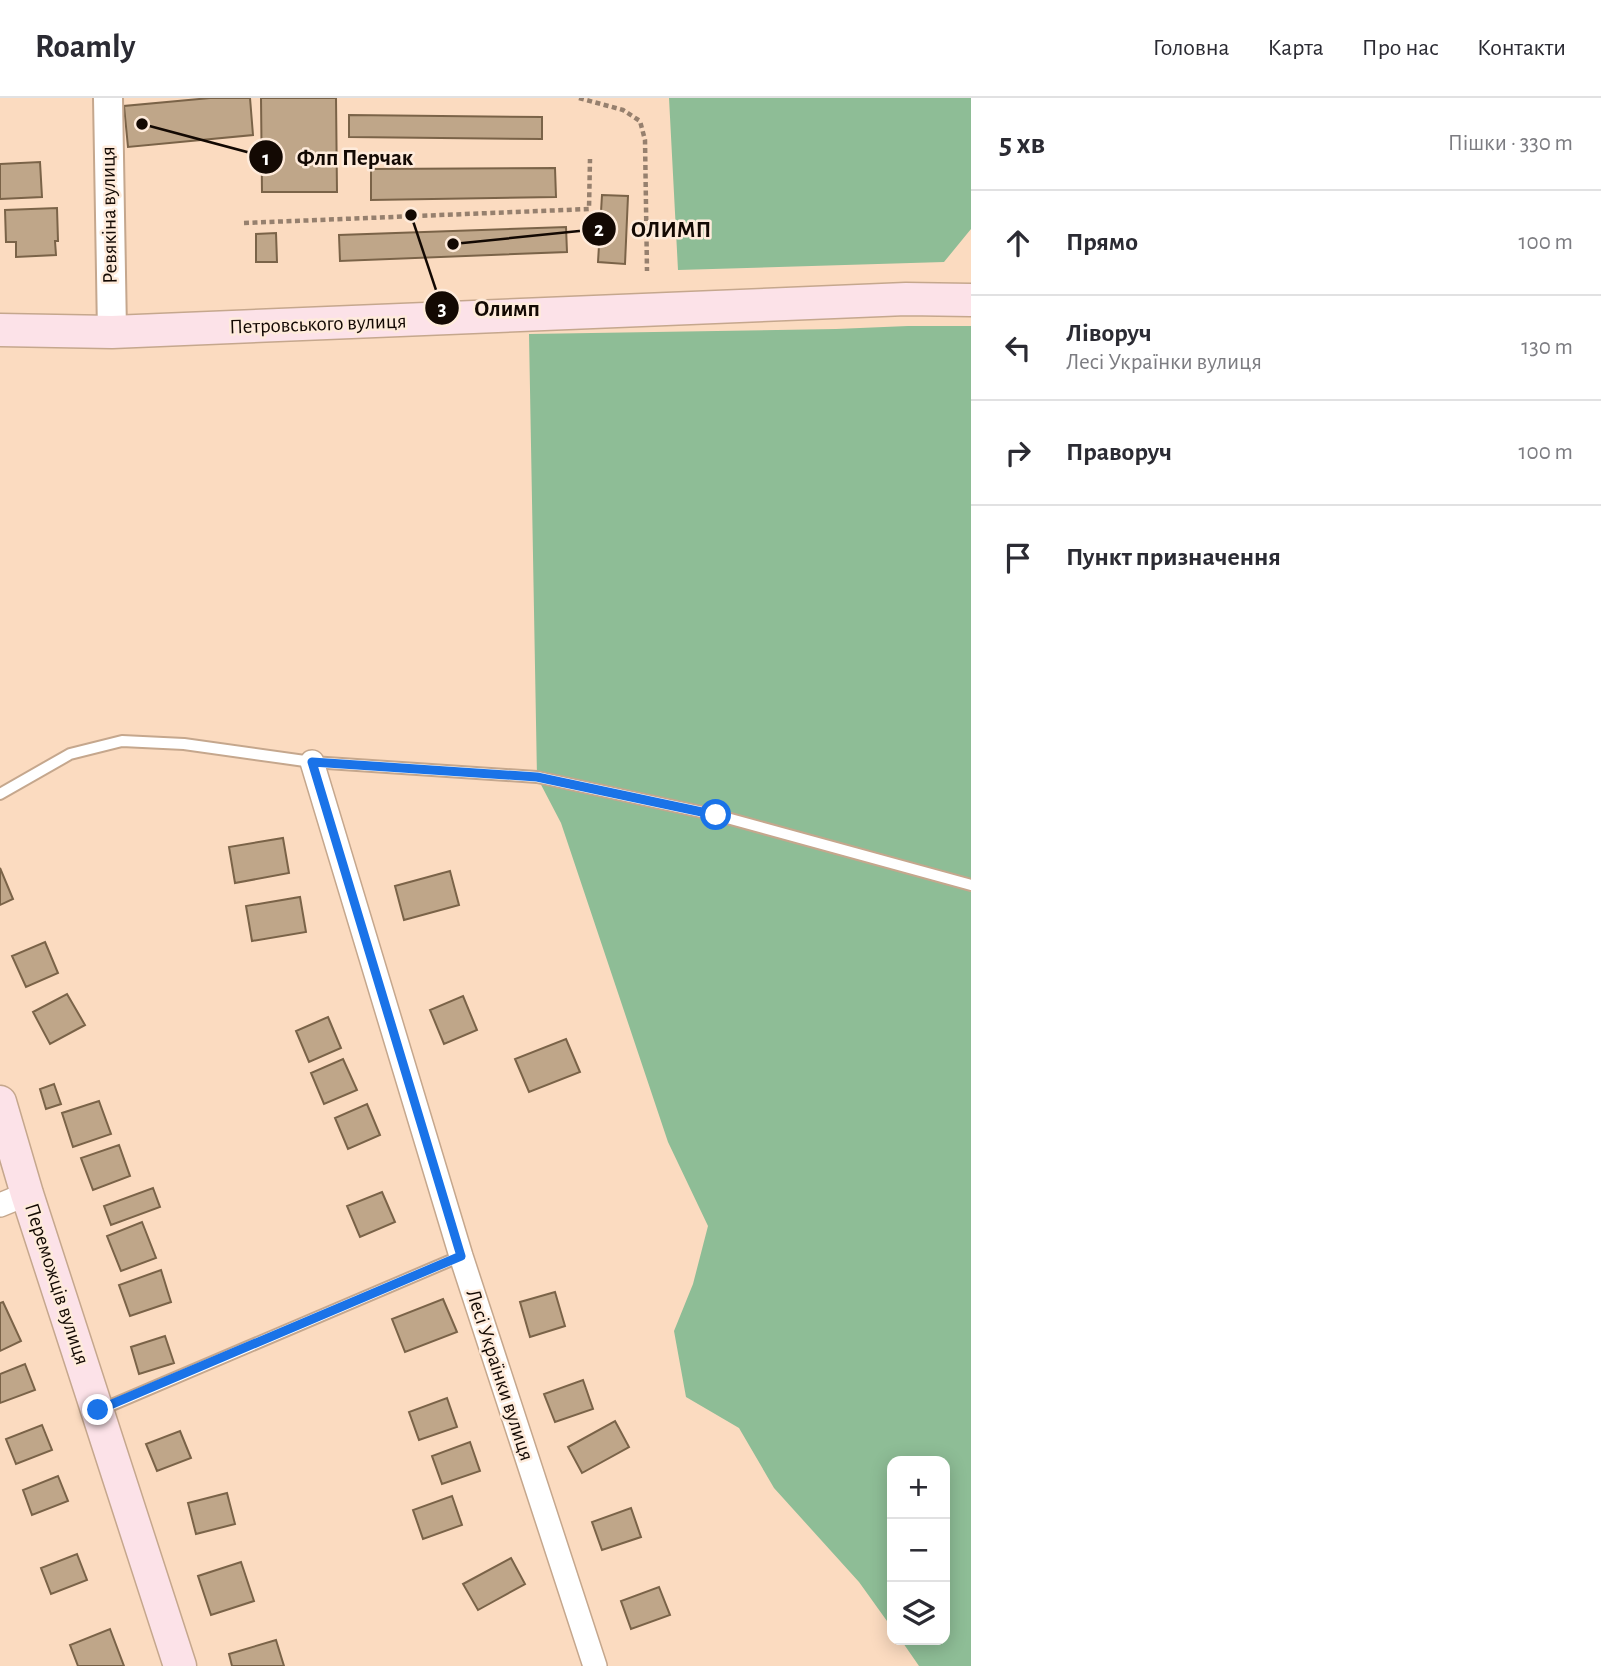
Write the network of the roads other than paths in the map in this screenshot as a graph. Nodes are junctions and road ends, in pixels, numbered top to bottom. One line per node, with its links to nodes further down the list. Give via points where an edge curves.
1 (107, 98): 4 (street, Ревякіна вулиця)
2 (971, 300): 4 (main road, Петровського вулиця)
3 (0, 330): 4 (main road, Петровського вулиця)
4 (112, 332)
5 (312, 762): 6 (lane, via 184,744 122,741 70,754); 7 (lane, via 537,777 716,815); 10 (street, Лесі Українки вулиця)
6 (0, 794)
7 (971, 885)
8 (0, 1102): 9 (main road, Переможців вулиця)
9 (14, 1200): 11 (main road, Переможців вулиця)
10 (461, 1256): 11 (lane); 13 (street, Лесі Українки вулиця)
11 (98, 1410): 12 (main road, Переможців вулиця)
12 (180, 1666)
13 (594, 1666)

